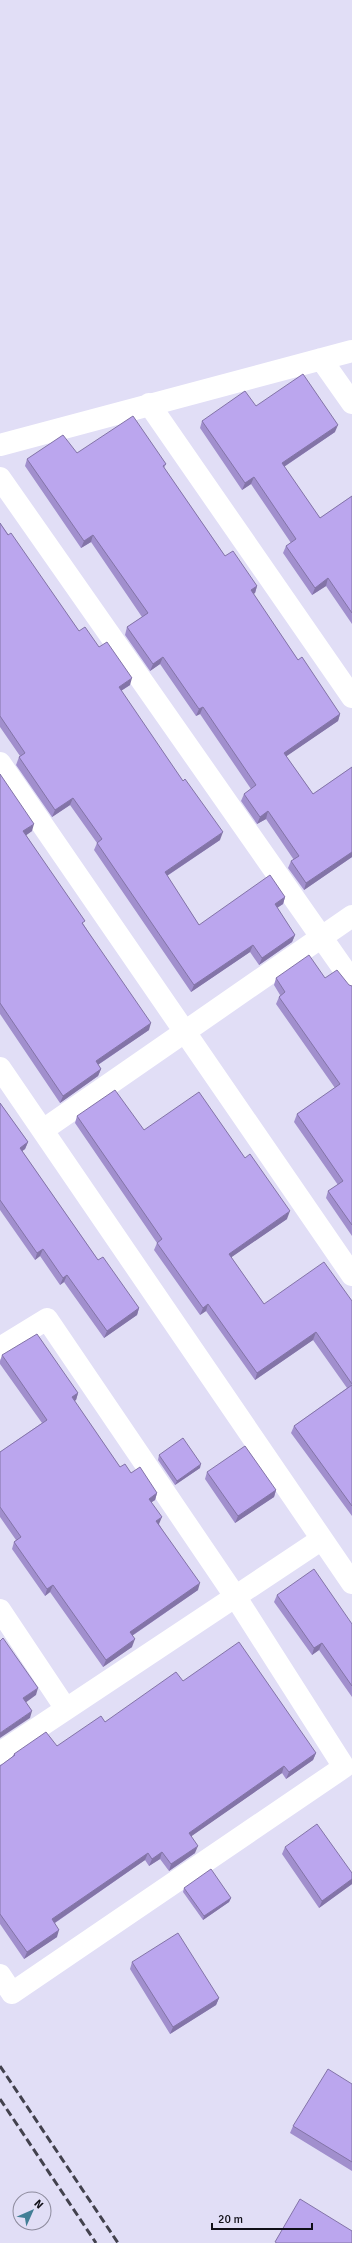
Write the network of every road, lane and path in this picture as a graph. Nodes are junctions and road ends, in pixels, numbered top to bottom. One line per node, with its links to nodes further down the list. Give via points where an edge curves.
1 (352, 352): 2 (street)
2 (321, 359): 3 (street); 4 (street)
3 (352, 403)
4 (149, 404): 5 (street); 7 (street)
5 (0, 445)
6 (0, 478): 10 (street)
7 (352, 697)
8 (0, 763): 12 (street)
9 (352, 916): 10 (street)
10 (322, 937): 11 (street); 12 (street)
11 (352, 981)
12 (185, 1032): 14 (street); 15 (street)
13 (0, 1068): 14 (street)
14 (43, 1130): 17 (street)
15 (352, 1275)
16 (0, 1348): 19 (street, via 47,1319)
17 (322, 1540): 18 (street); 19 (street)
18 (352, 1583)
19 (235, 1596): 21 (street); 23 (street, via 344,1767 12,1993)
20 (0, 1610): 21 (street)
21 (66, 1709): 22 (street)
22 (0, 1753)
23 (0, 1975)

